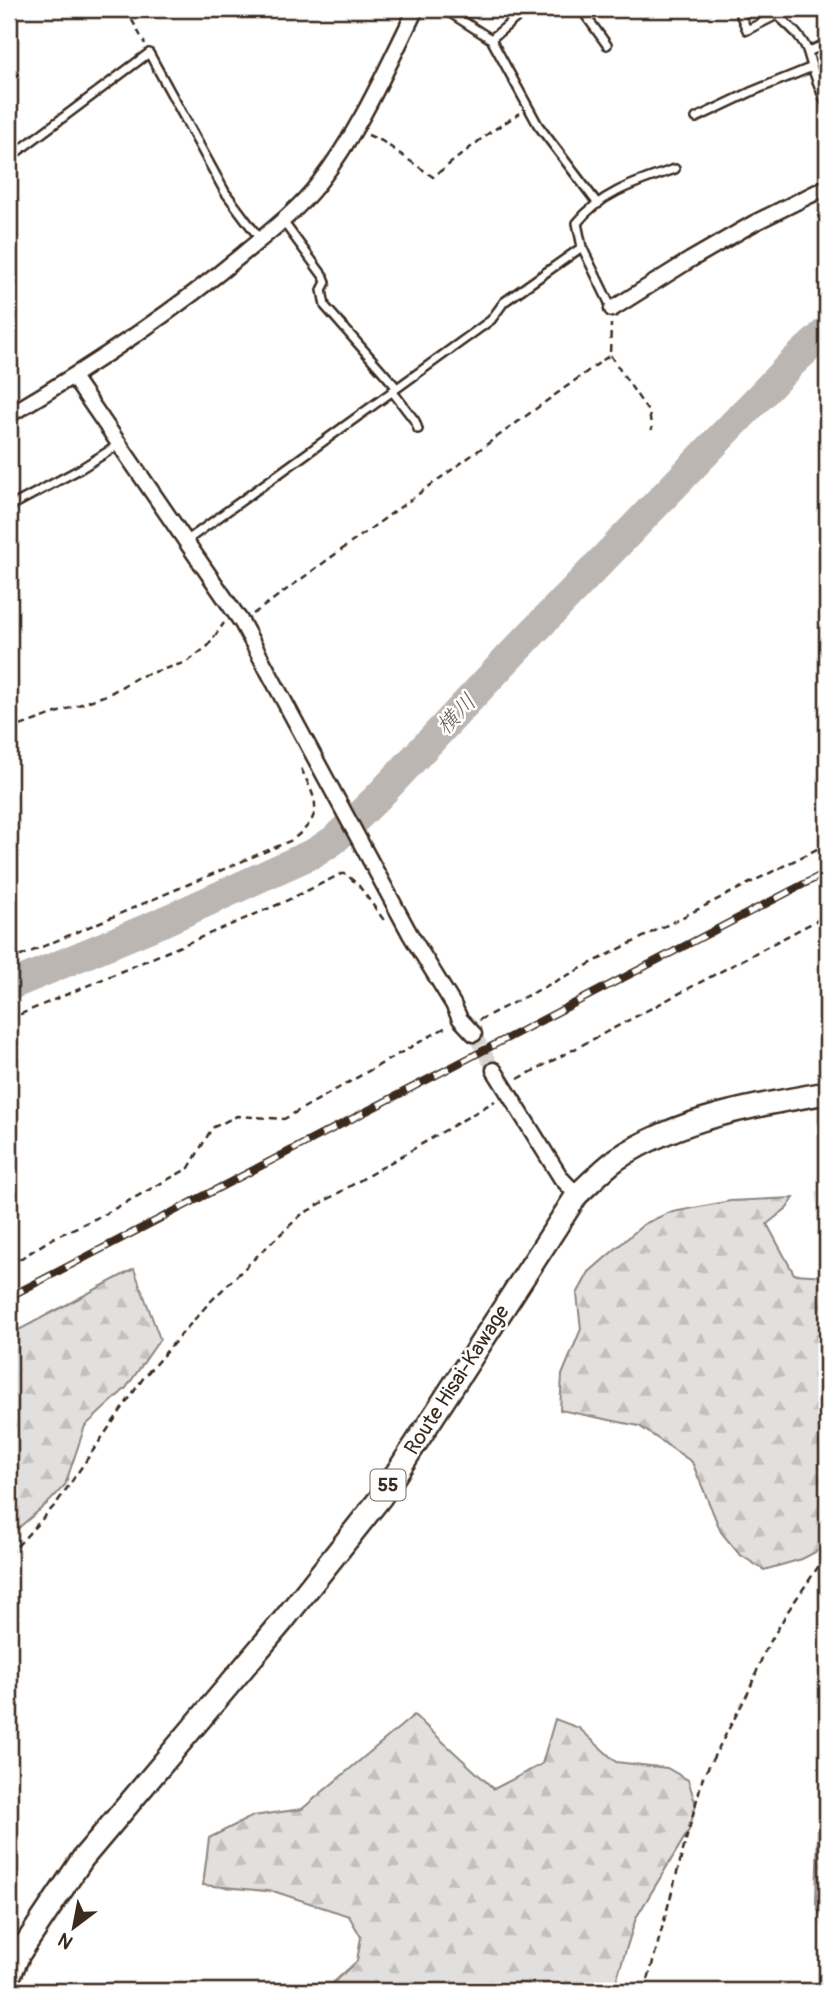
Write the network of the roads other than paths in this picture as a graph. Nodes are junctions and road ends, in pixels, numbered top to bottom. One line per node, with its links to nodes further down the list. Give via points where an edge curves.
1 (416, 9): 17 (street, via 354,128 316,187)
2 (444, 9): 6 (lane)
3 (527, 9): 6 (lane)
4 (581, 9): 8 (lane)
5 (738, 9): 9 (lane, via 747,30 777,15)
6 (491, 39): 16 (lane, via 538,125)
7 (827, 43): 9 (lane)
8 (607, 45)
9 (808, 52): 10 (lane)
10 (810, 68): 11 (lane); 12 (lane)
11 (827, 105)
12 (696, 118)
13 (9, 158): 18 (lane, via 149,53 225,192)
14 (675, 169): 16 (lane, via 628,185)
15 (827, 187): 20 (street, via 754,223)
16 (598, 204): 19 (lane, via 578,223)
17 (281, 220): 18 (street); 22 (lane, via 324,277 325,306)
18 (260, 239): 21 (street, via 161,319)
19 (582, 247): 20 (lane); 22 (lane)
20 (612, 309)
21 (73, 377): 23 (street); 25 (street)
22 (394, 390): 24 (lane); 27 (lane)
23 (9, 415)
24 (418, 429)
25 (120, 444): 26 (lane); 27 (street)
26 (9, 507)
27 (186, 541): 28 (street, via 239,618 410,934)
28 (467, 1026)
29 (494, 1070): 31 (street, via 561,1178)
30 (827, 1093): 31 (main road, Route Hisai-Kawage / 55, via 771,1103 663,1133 615,1161)
31 (577, 1195): 32 (main road, Route Hisai-Kawage / 55, via 381,1496 282,1622 83,1858 19,1954)
32 (9, 1977)

